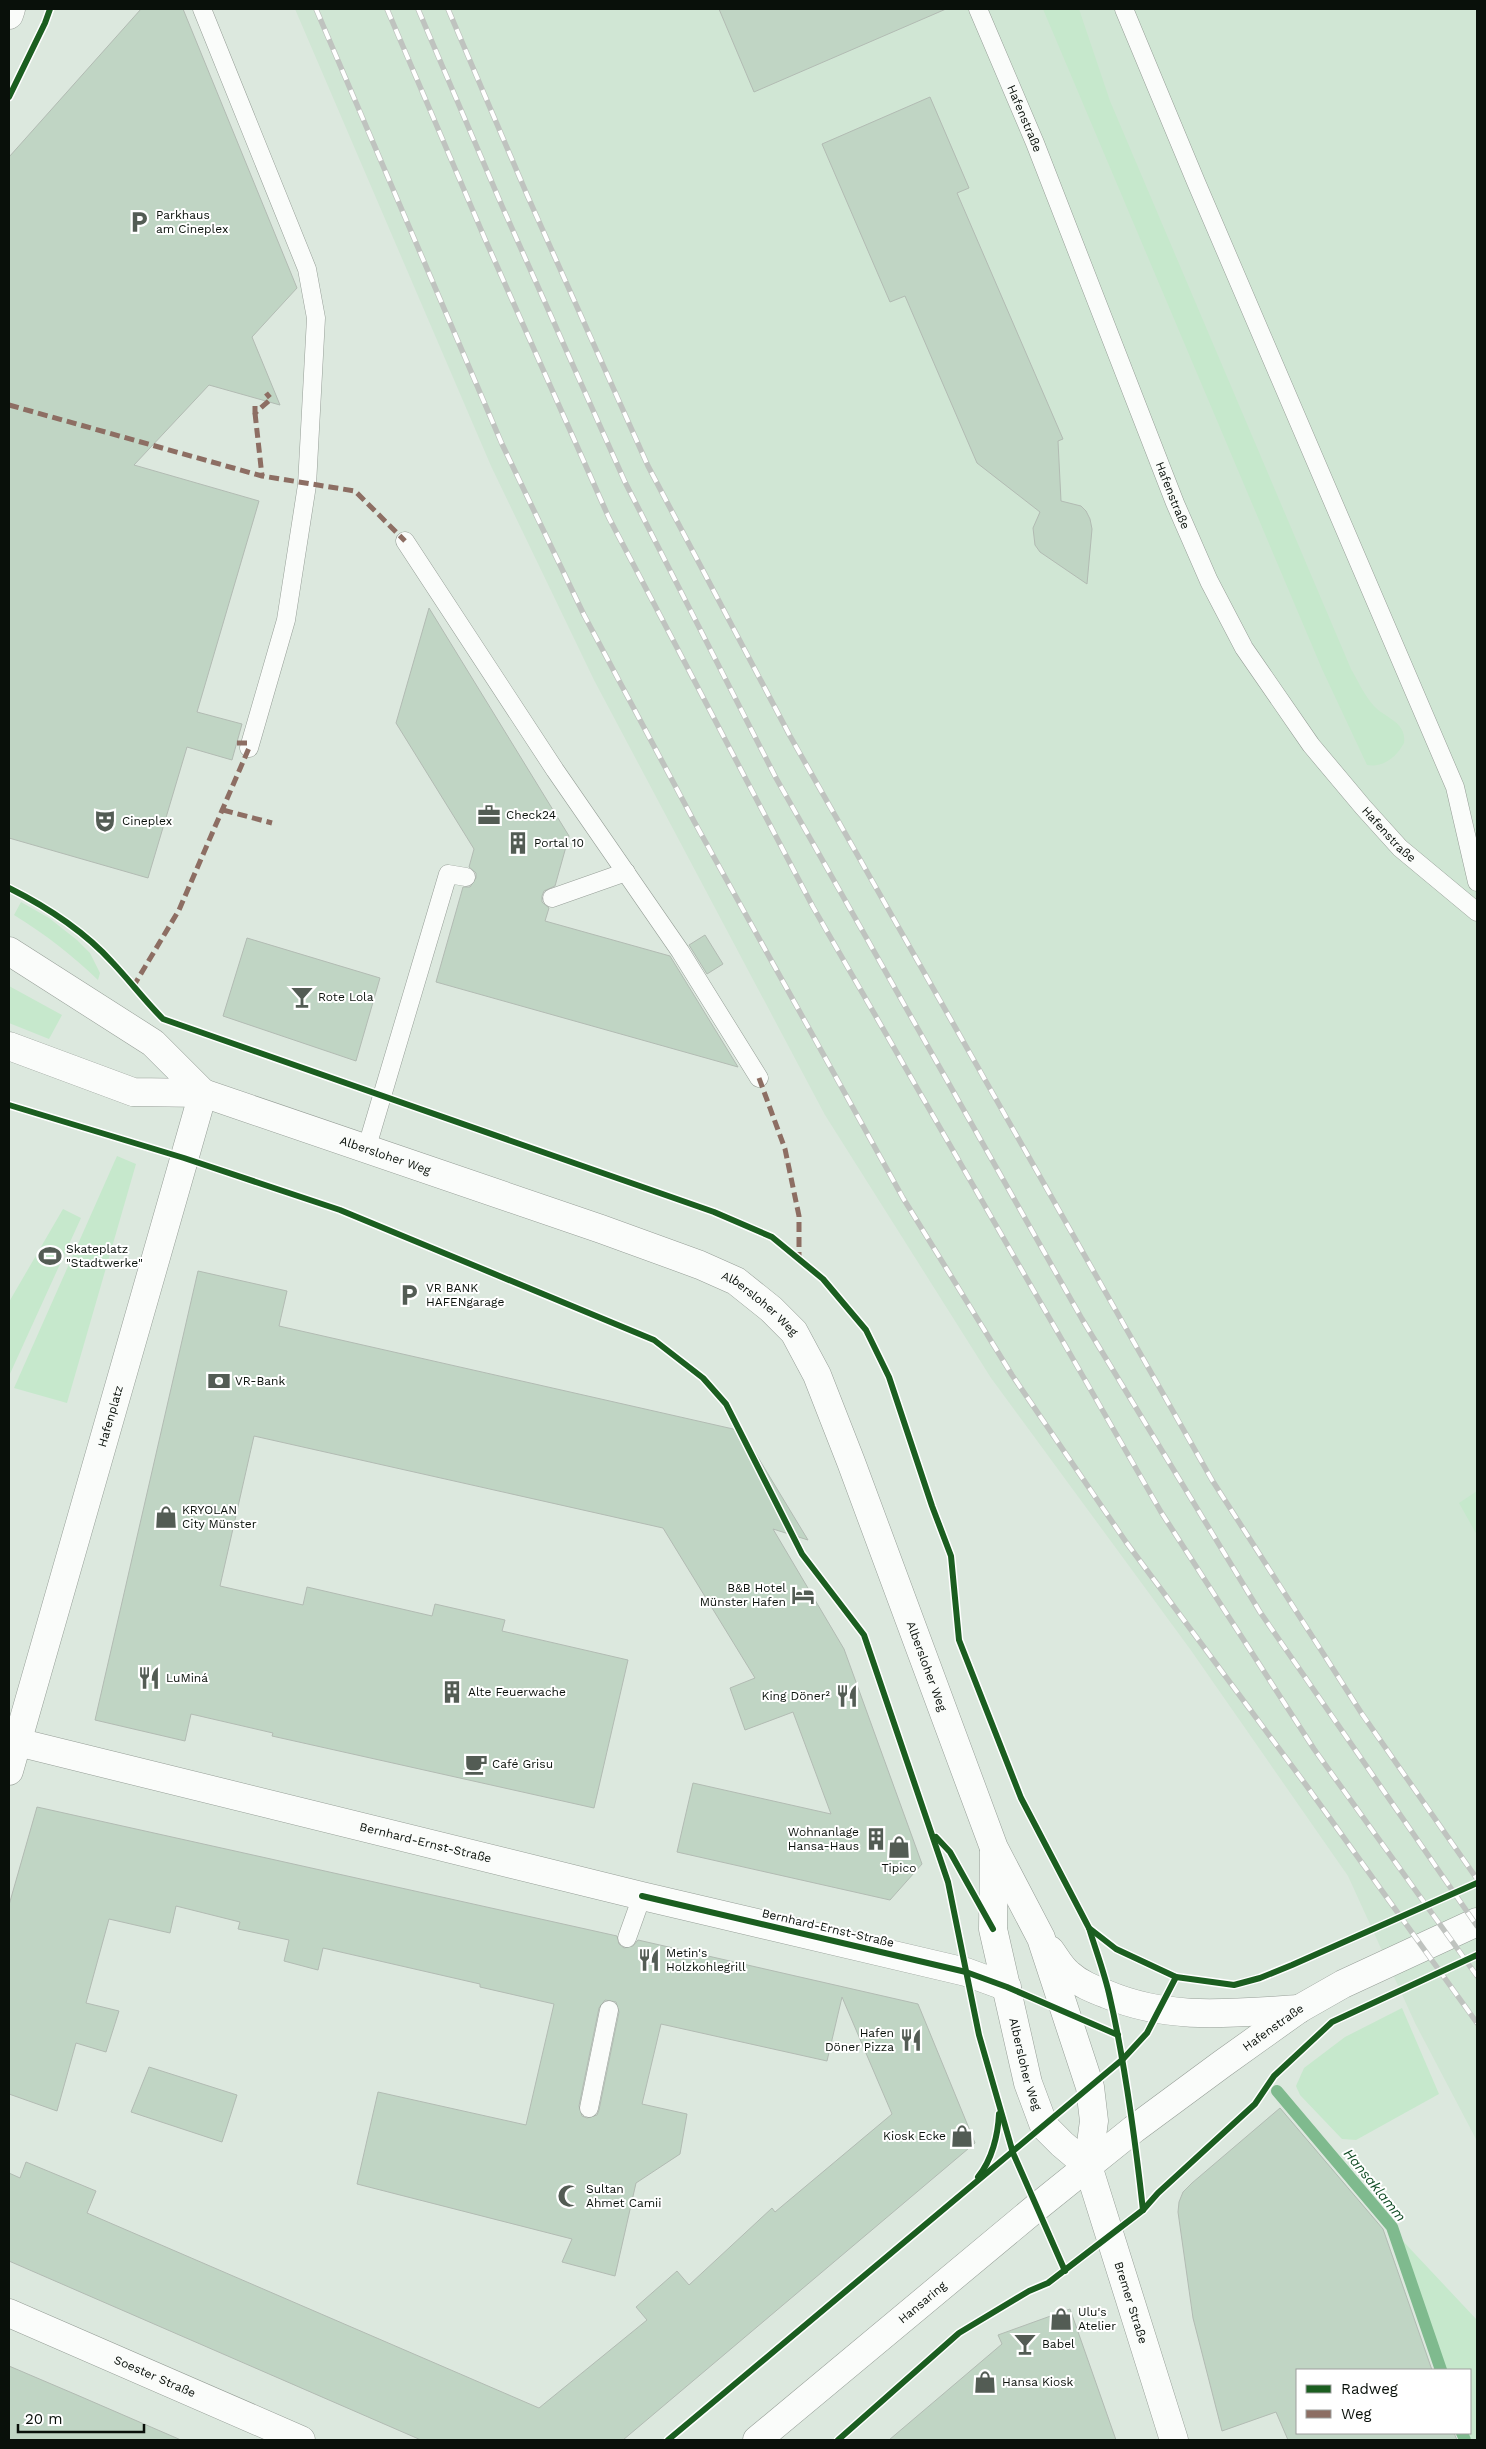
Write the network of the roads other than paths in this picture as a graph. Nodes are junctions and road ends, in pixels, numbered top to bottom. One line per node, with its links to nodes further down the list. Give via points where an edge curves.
1 (11, 9): 5 (main road)
2 (202, 9): 7 (lane, via 306,269 316,318 307,485 286,620)
3 (978, 9): 12 (lane, Hafenstraße, via 1035,143 1175,503 1209,581 1244,648 1311,745 1363,807 1400,848)
4 (1124, 9): 10 (lane, via 1455,787)
5 (9, 15)
6 (405, 541): 8 (lane)
7 (249, 748)
8 (626, 872): 11 (lane); 15 (lane)
9 (466, 876): 17 (lane, via 448,874)
10 (1477, 882)
11 (552, 898)
12 (1477, 912)
13 (9, 950): 16 (main road, Albersloher Weg, via 153,1043)
14 (9, 1046): 16 (main road, Albersloher Weg, via 133,1092)
15 (759, 1078)
16 (203, 1093): 17 (main road, Albersloher Weg); 18 (main road, Hafenplatz)
17 (366, 1150): 20 (main road, Albersloher Weg, via 601,1228 700,1265 736,1281 794,1332 817,1375 851,1462)
18 (13, 1741): 19 (main road, Hafenplatz); 21 (main road, Bernhard-Ernst-Straße)
19 (9, 1771)
20 (994, 1848): 24 (main road, Albersloher Weg); 25 (main road, Albersloher Weg, via 992,1930)
21 (642, 1896): 23 (lane); 25 (main road, Bernhard-Ernst-Straße, via 966,1972)
22 (1477, 1922): 27 (main road, Hafenstraße, via 1344,1984)
23 (628, 1938)
24 (1041, 1938): 27 (main road, via 1067,1973 1083,1984 1124,2001 1159,2010 1204,2015); 29 (main road, Albersloher Weg, via 1090,2087 1094,2120)
25 (1008, 1987): 29 (main road, Albersloher Weg, via 1034,2104 1044,2126)
26 (609, 2010): 28 (lane)
27 (1298, 2010): 29 (main road, Hafenstraße)
28 (589, 2108)
29 (1088, 2166): 32 (main road, Hansaring); 33 (main road, Bremer Straße)
30 (9, 2313): 31 (main road, Soester Straße)
31 (301, 2440)
32 (757, 2440)
33 (1174, 2440)

